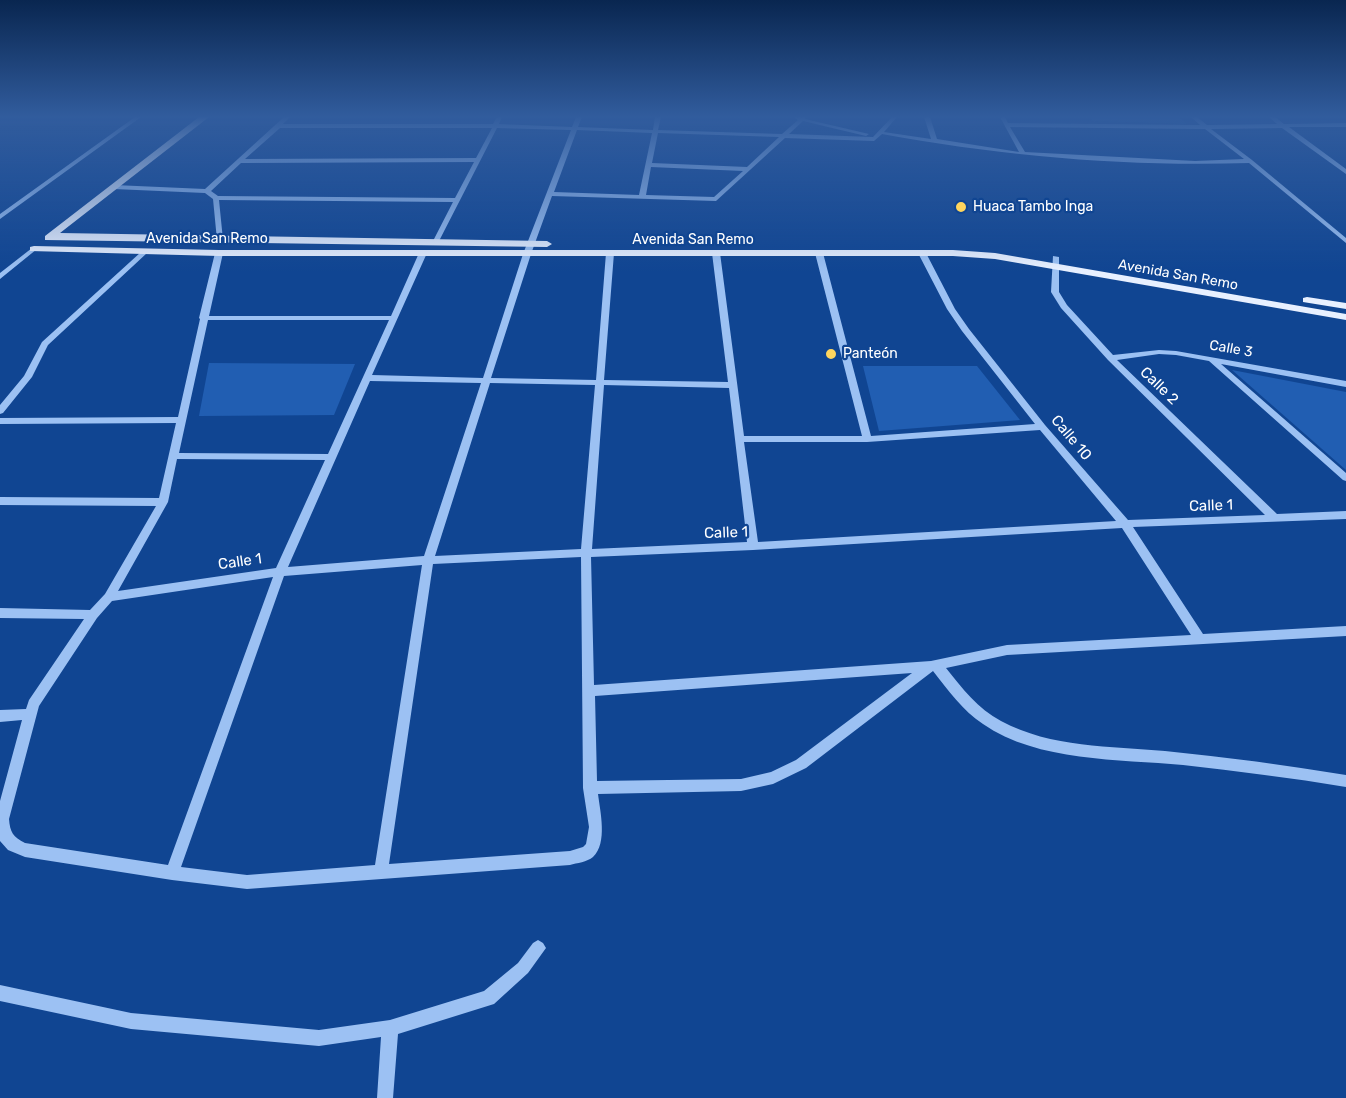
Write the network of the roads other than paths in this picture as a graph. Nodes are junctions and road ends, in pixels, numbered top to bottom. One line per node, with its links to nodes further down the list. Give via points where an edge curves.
1 (67, 168): 16 (street)
2 (138, 168): 10 (main road)
3 (231, 168): 11 (street)
4 (474, 168): 15 (street)
5 (559, 168): 12 (street)
6 (648, 168): 14 (street)
7 (730, 168): 9 (street)
8 (1259, 168): 20 (street)
9 (749, 169): 14 (street, via 716,199)
10 (114, 187): 11 (street); 17 (main road)
11 (207, 191): 13 (street)
12 (550, 194): 14 (street); 22 (street)
13 (216, 198): 15 (street); 18 (street)
14 (642, 198)
15 (457, 200): 19 (street)
16 (0, 216)
17 (51, 236): 18 (main road, Avenida San Remo); 21 (main road)
18 (220, 240): 19 (main road, Avenida San Remo)
19 (436, 241): 22 (main road, Avenida San Remo)
20 (1346, 241)
21 (34, 249): 23 (main road, Avenida San Remo); 31 (street)
22 (529, 249): 25 (main road, Avenida San Remo); 28 (main road, Avenida San Remo); 30 (main road, Avenida San Remo, via 959,245 997,248); 39 (street)
23 (143, 253): 24 (main road, Avenida San Remo); 43 (street, via 45,344 28,377)
24 (219, 253): 25 (main road, Avenida San Remo); 34 (street)
25 (423, 253): 35 (street)
26 (819, 253): 27 (main road, Avenida San Remo); 29 (main road, Avenida San Remo); 48 (street)
27 (922, 253): 30 (main road, Avenida San Remo); 46 (street, Calle 10, via 951,309)
28 (610, 254): 29 (main road, Avenida San Remo); 40 (street)
29 (716, 254): 42 (street)
30 (1055, 262): 32 (main road, Avenida San Remo); 33 (main road, Avenida San Remo); 36 (street, Calle 2, via 1055,292)
31 (0, 277)
32 (1346, 306)
33 (1346, 317)
34 (203, 318): 35 (street); 44 (street)
35 (394, 318): 38 (street)
36 (1111, 358): 37 (street, Calle 3, via 1159,352); 55 (street, Calle 2)
37 (1211, 359): 41 (street, Calle 3); 51 (street)
38 (368, 378): 39 (street); 50 (street)
39 (486, 380): 40 (street); 59 (street)
40 (600, 382): 42 (street); 58 (street)
41 (1346, 384)
42 (732, 385): 47 (street)
43 (0, 411)
44 (180, 420): 45 (street); 49 (street)
45 (0, 422)
46 (1042, 427): 48 (street); 56 (street, Calle 10)
47 (739, 439): 48 (street); 57 (street)
48 (867, 439)
49 (173, 456): 50 (street); 53 (street)
50 (332, 457): 60 (street)
51 (1346, 478)
52 (0, 501): 53 (street)
53 (163, 502): 61 (street)
54 (1346, 515): 55 (street, Calle 1)
55 (1275, 518): 56 (street, Calle 1)
56 (1125, 524): 57 (street, Calle 1); 65 (street, Calle 10)
57 (753, 546): 58 (street, Calle 1)
58 (586, 554): 59 (street, Calle 1); 67 (street)
59 (428, 560): 60 (street, Calle 1); 73 (street)
60 (280, 572): 61 (street, Calle 1); 74 (street)
61 (109, 597): 63 (street)
62 (0, 613): 63 (street)
63 (93, 615): 68 (street)
64 (1346, 631): 65 (street)
65 (1201, 640): 66 (street, via 1007,651)
66 (934, 666): 67 (street); 70 (street, via 978,712 995,725 1026,738 1060,747 1275,768); 71 (street, via 801,765 773,778 741,785)
67 (589, 691): 71 (street)
68 (30, 714): 69 (street); 72 (street)
69 (0, 716)
70 (1346, 781)
71 (590, 788): 73 (street, via 596,827 592,847 586,853 570,858)
72 (1, 820): 74 (street, via 3,836 11,845 25,850)
73 (381, 870): 74 (street, via 247,882)
74 (172, 873)
75 (538, 948): 77 (street, via 524,968 488,998)
76 (0, 993): 77 (street, via 131,1021 296,1036 319,1038)
77 (390, 1028): 78 (street)
78 (385, 1098)

